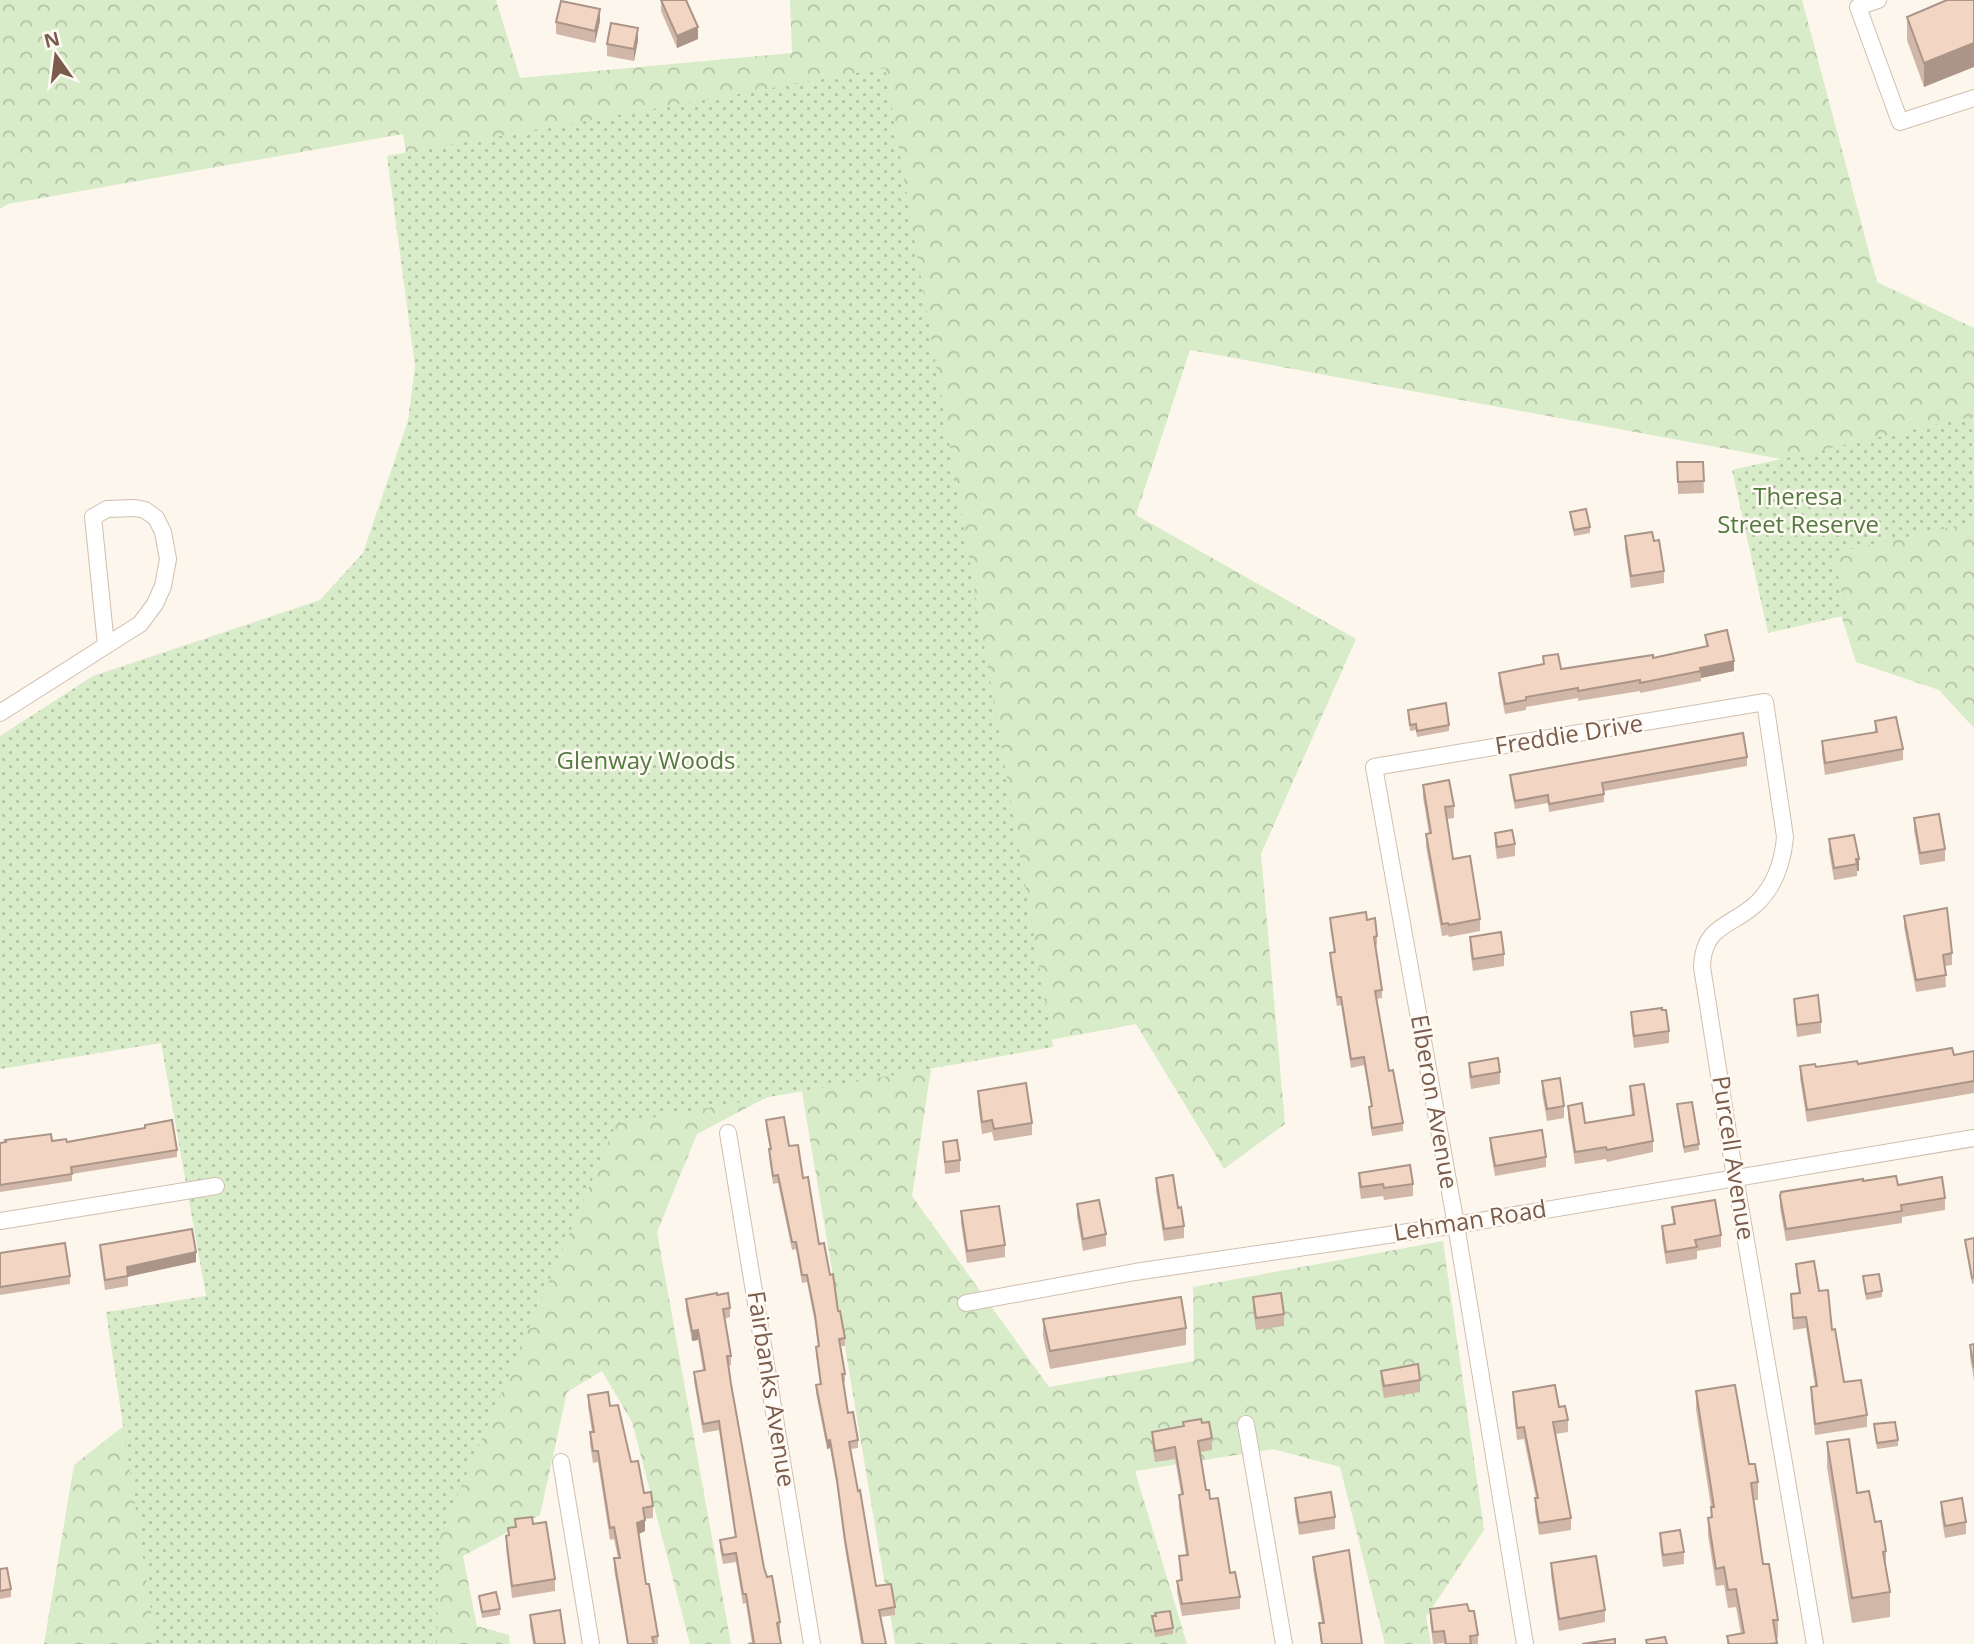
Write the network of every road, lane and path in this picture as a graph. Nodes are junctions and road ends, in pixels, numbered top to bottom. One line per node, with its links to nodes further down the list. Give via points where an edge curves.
1 (1878, 0): 2 (street, via 1858,7 1900,122)
2 (1974, 98)
3 (106, 645): 3 (street, via 140,624 163,586 168,559 163,532 145,510 107,509 93,517); 5 (street)
4 (1765, 702): 6 (street, Freddie Drive); 9 (street, Purcell Avenue, via 1785,837 1783,855 1770,887 1752,907 1711,935 1702,956)
5 (0, 713)
6 (1374, 767): 12 (street, Elberon Avenue)
7 (728, 1133): 17 (street, Fairbanks Avenue)
8 (1974, 1138): 9 (street, Lehman Road)
9 (1735, 1177): 12 (street, Lehman Road); 20 (street, Purcell Avenue)
10 (216, 1186): 11 (street)
11 (0, 1221)
12 (1456, 1225): 13 (street, Lehman Road, via 1135,1272); 19 (street, Elberon Avenue)
13 (966, 1303)
14 (1246, 1424): 18 (street)
15 (561, 1462): 16 (street)
16 (591, 1644)
17 (813, 1644)
18 (1284, 1644)
19 (1525, 1644)
20 (1815, 1644)

